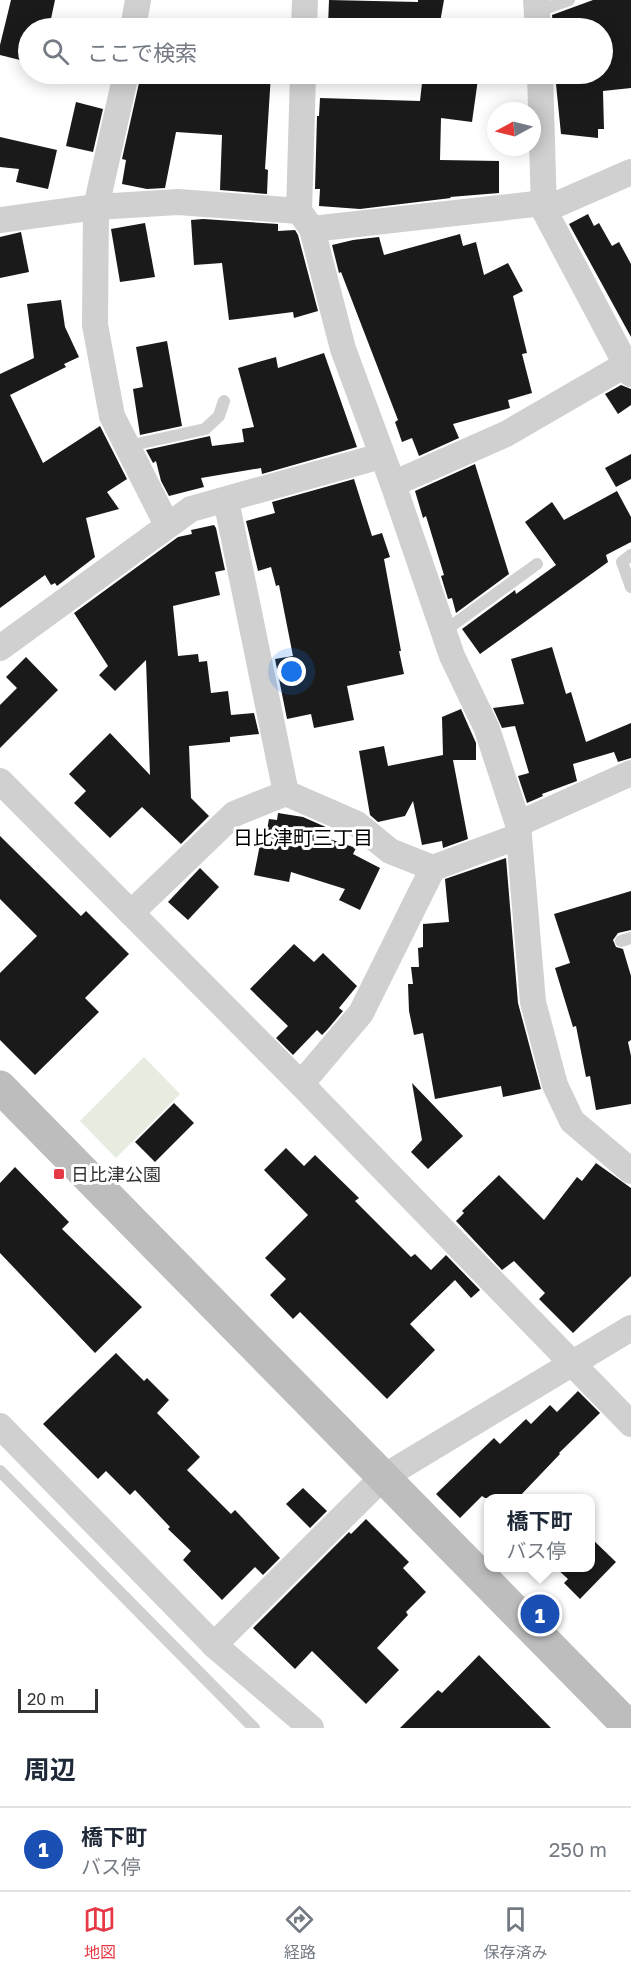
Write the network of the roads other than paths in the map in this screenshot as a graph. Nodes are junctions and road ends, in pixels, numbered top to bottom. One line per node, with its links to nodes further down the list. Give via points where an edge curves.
1 (138, 0): 5 (street)
2 (305, 0): 6 (street)
3 (569, 0): 4 (lane)
4 (537, 13)
5 (135, 18)
6 (304, 18)
7 (124, 84): 12 (street)
8 (303, 84): 14 (street)
9 (540, 84): 11 (street)
10 (631, 172): 11 (street)
11 (544, 206): 14 (street); 15 (street)
12 (96, 207): 13 (street); 14 (street, via 178,202); 17 (street, via 95,325 112,416)
13 (0, 220)
14 (305, 220): 18 (street, via 343,349)
15 (628, 370): 19 (street, via 506,434)
16 (224, 401): 17 (lane, via 219,416 205,429)
17 (128, 446): 21 (street)
18 (381, 456): 19 (street); 20 (street)
19 (393, 484): 25 (street)
20 (226, 500): 21 (street, via 191,509); 29 (street)
21 (167, 525): 26 (street)
22 (631, 555): 24 (lane, via 621,562)
23 (537, 564): 25 (lane)
24 (631, 587)
25 (443, 632): 30 (street, via 487,729)
26 (0, 648)
27 (631, 773): 30 (street)
28 (0, 780): 32 (street)
29 (286, 793): 31 (street, via 357,824 390,851); 32 (street, via 234,814)
30 (519, 830): 31 (street); 35 (street, via 532,1002 555,1085 572,1121)
31 (433, 868): 33 (street, via 361,1013)
32 (131, 913): 33 (street)
33 (301, 1084): 37 (street)
34 (0, 1087): 41 (street)
35 (631, 1171)
36 (631, 1328): 37 (street)
37 (571, 1363): 38 (street); 41 (street)
38 (631, 1424)
39 (0, 1426): 42 (street)
40 (0, 1471): 43 (lane)
41 (382, 1478): 42 (street); 45 (street)
42 (214, 1645): 44 (street)
43 (254, 1728)
44 (311, 1728)
45 (630, 1728)

